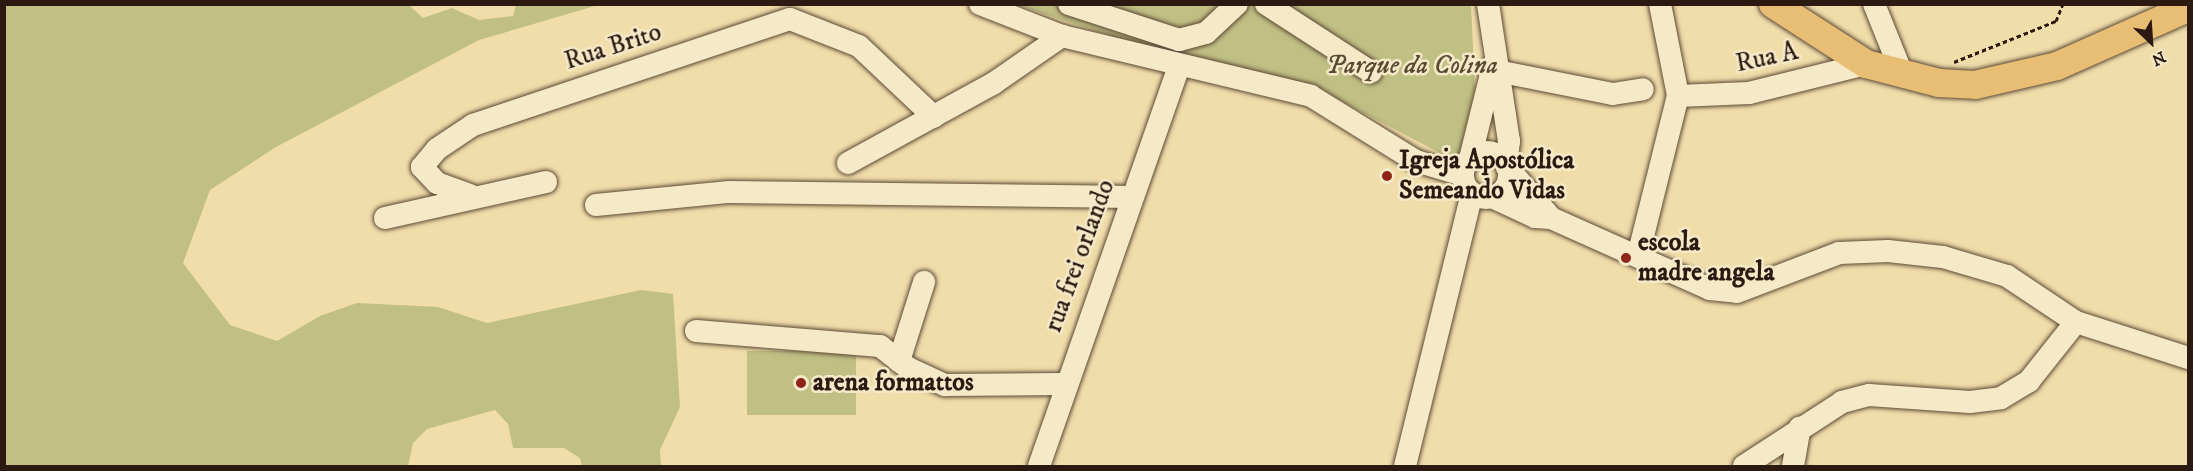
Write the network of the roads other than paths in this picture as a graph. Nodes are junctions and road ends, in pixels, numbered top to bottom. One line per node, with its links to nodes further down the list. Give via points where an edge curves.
1 (980, 4): 11 (street)
2 (1069, 4): 3 (street, via 1179,40 1206,33)
3 (1237, 4)
4 (1266, 4): 15 (street)
5 (1488, 4): 13 (street)
6 (1660, 4): 18 (street)
7 (1773, 4): 12 (main road)
8 (1874, 4): 16 (street)
9 (2188, 8): 16 (main road, via 2057,66 2013,79 1975,85)
10 (793, 12): 19 (street, Rua Brito, via 859,46); 24 (street, Rua Brito, via 473,125 437,149 422,168 437,183)
11 (1062, 36): 14 (street); 19 (street)
12 (1866, 64): 16 (main road); 18 (street, Rua A, via 1749,93)
13 (1496, 65): 17 (street, via 1613,94); 21 (street, via 1509,141); 23 (street)
14 (1179, 66): 23 (street, via 1311,96 1416,160); 25 (street, rua frei orlando)
15 (1371, 72)
16 (1904, 76)
17 (1643, 88)
18 (1678, 96): 29 (street)
19 (934, 117): 20 (street)
20 (848, 163)
21 (1507, 166): 23 (street, via 1506,186); 23 (street, via 1490,152); 28 (street)
22 (546, 182): 24 (street)
23 (1475, 184): 28 (street, via 1535,217); 38 (street)
24 (470, 195): 27 (street)
25 (1132, 197): 26 (street, via 729,192); 35 (street, rua frei orlando)
26 (596, 205)
27 (385, 218)
28 (1551, 218): 29 (street)
29 (1639, 252): 31 (street, via 1710,288 1737,292 1839,253 1887,251 1961,260 2007,276)
30 (924, 282): 34 (street)
31 (2076, 322): 33 (street); 36 (street, via 2029,381 2001,398 1970,402 1869,395 1842,402)
32 (696, 331): 34 (street, via 868,344 888,350)
33 (2188, 358)
34 (899, 361): 35 (street, via 945,385)
35 (1065, 384): 37 (street, rua frei orlando)
36 (1800, 428): 39 (street); 40 (street)
37 (1039, 466)
38 (1405, 466)
39 (1744, 466)
40 (1793, 466)

